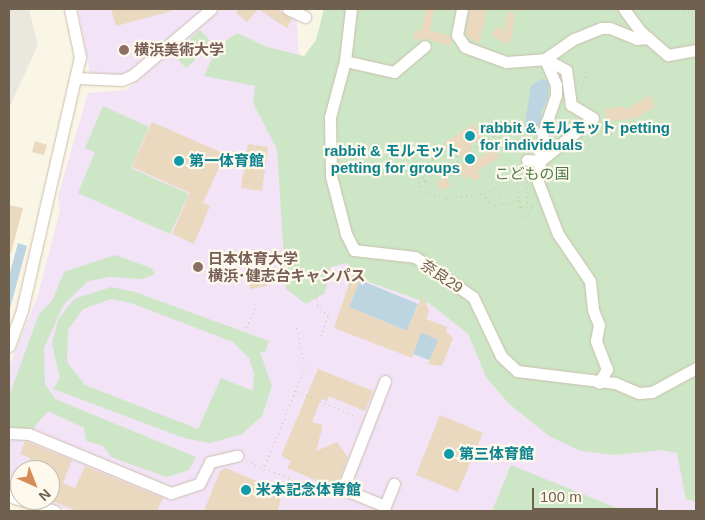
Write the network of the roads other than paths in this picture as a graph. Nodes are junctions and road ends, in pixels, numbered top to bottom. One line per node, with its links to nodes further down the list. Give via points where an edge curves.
1 (70, 9): 14 (street, via 80,50)
2 (212, 9): 14 (street, via 133,75 122,80)
3 (288, 9): 7 (street)
4 (351, 9): 13 (street, 奈良29)
5 (462, 9): 12 (street, via 457,35 465,47 506,62)
6 (625, 11): 8 (street); 9 (street)
7 (305, 17)
8 (610, 28): 9 (street, via 637,39); 12 (street, via 574,39)
9 (648, 38): 11 (street, via 668,55)
10 (425, 46): 13 (street, via 394,72)
11 (696, 50)
12 (545, 59): 16 (street, via 556,85 556,95 543,132); 16 (street, via 566,70 571,105 593,118)
13 (345, 61): 20 (street, 奈良29, via 330,117 331,176 346,234 354,250 415,257 473,297 501,356 516,371)
14 (76, 78): 17 (street, via 22,310)
15 (527, 160): 16 (street)
16 (540, 161): 20 (street, via 538,182 549,214 590,281 592,310 599,326 596,341 607,369)
17 (9, 346)
18 (696, 368): 20 (street, 奈良29, via 652,392 639,393 615,383)
19 (386, 381): 23 (street, via 343,489 384,506)
20 (599, 383)
21 (9, 433): 22 (street, via 29,434 171,493 200,484 210,462)
22 (237, 456)
23 (394, 484)
24 (9, 496): 25 (street)
25 (55, 511)

